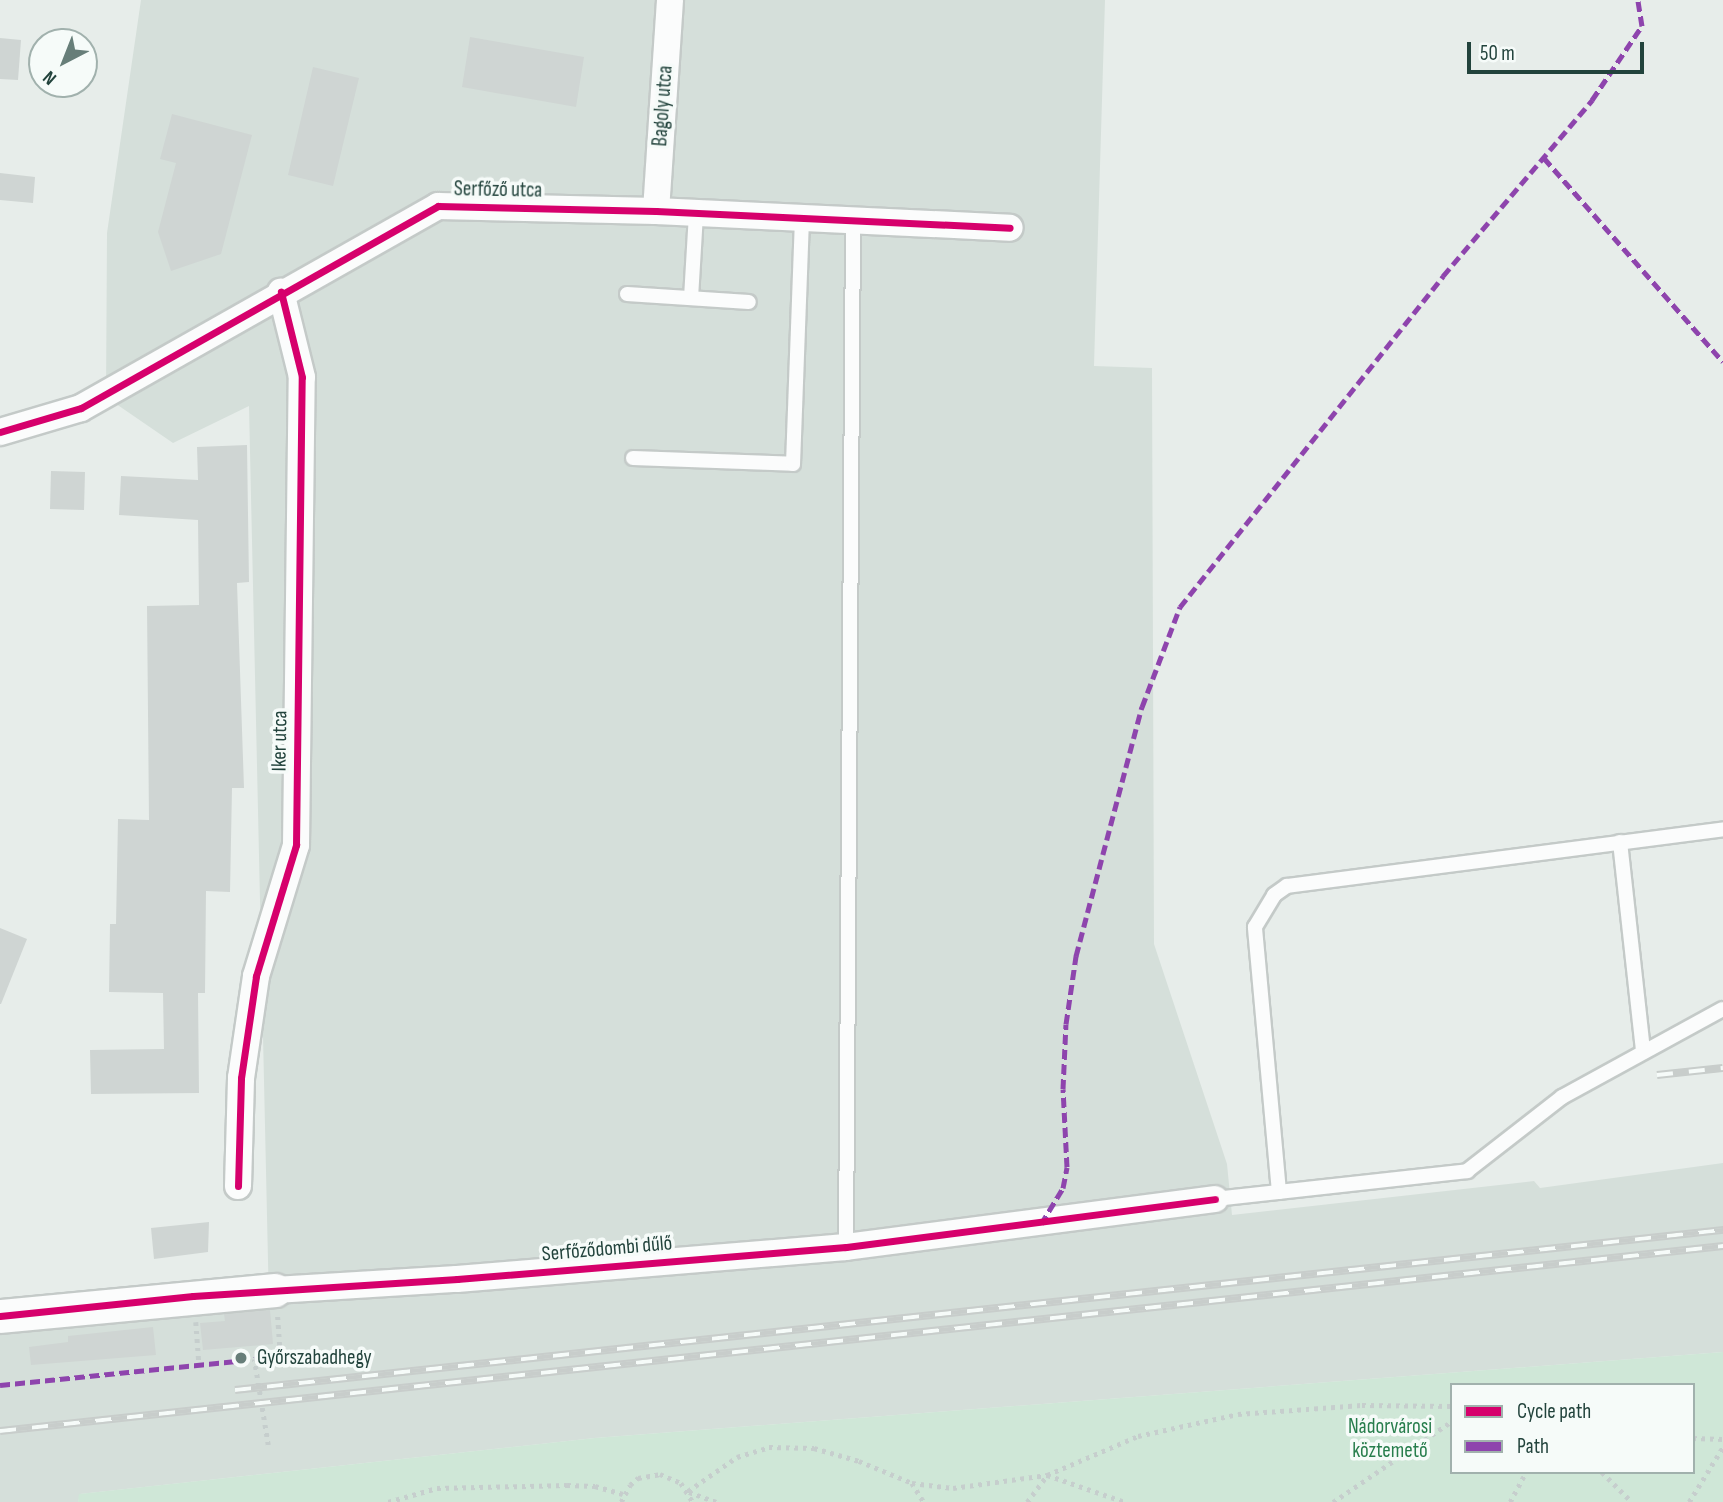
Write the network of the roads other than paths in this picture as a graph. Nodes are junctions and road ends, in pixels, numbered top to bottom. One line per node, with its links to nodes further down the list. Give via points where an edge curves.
1 (670, 0): 2 (street, Bagoly utca)
2 (656, 211): 3 (street, Serfőző utca); 7 (street, Serfőző utca, via 438,206)
3 (696, 213): 4 (street, Serfőző utca); 9 (lane)
4 (802, 218): 5 (street, Serfőző utca); 12 (lane, via 793,464)
5 (853, 220): 6 (street, Serfőző utca); 20 (lane)
6 (1010, 228)
7 (281, 292): 11 (street, Serfőző utca, via 81,408); 17 (street, Iker utca, via 302,377 296,845 256,976 242,1078)
8 (627, 295): 9 (lane)
9 (691, 298): 10 (lane)
10 (749, 302)
11 (0, 432)
12 (633, 458)
13 (1723, 829): 14 (lane)
14 (1620, 842): 16 (lane); 18 (lane, via 1287,886 1274,895 1255,927)
15 (1723, 1009): 16 (lane)
16 (1643, 1051): 18 (lane, via 1562,1097 1467,1171)
17 (238, 1186)
18 (1279, 1192): 19 (lane)
19 (1215, 1199): 20 (street, Serfőződombi dűlő)
20 (846, 1247): 21 (street, Serfőződombi dűlő)
21 (275, 1290): 22 (street, Serfőződombi dűlő)
22 (0, 1316)

